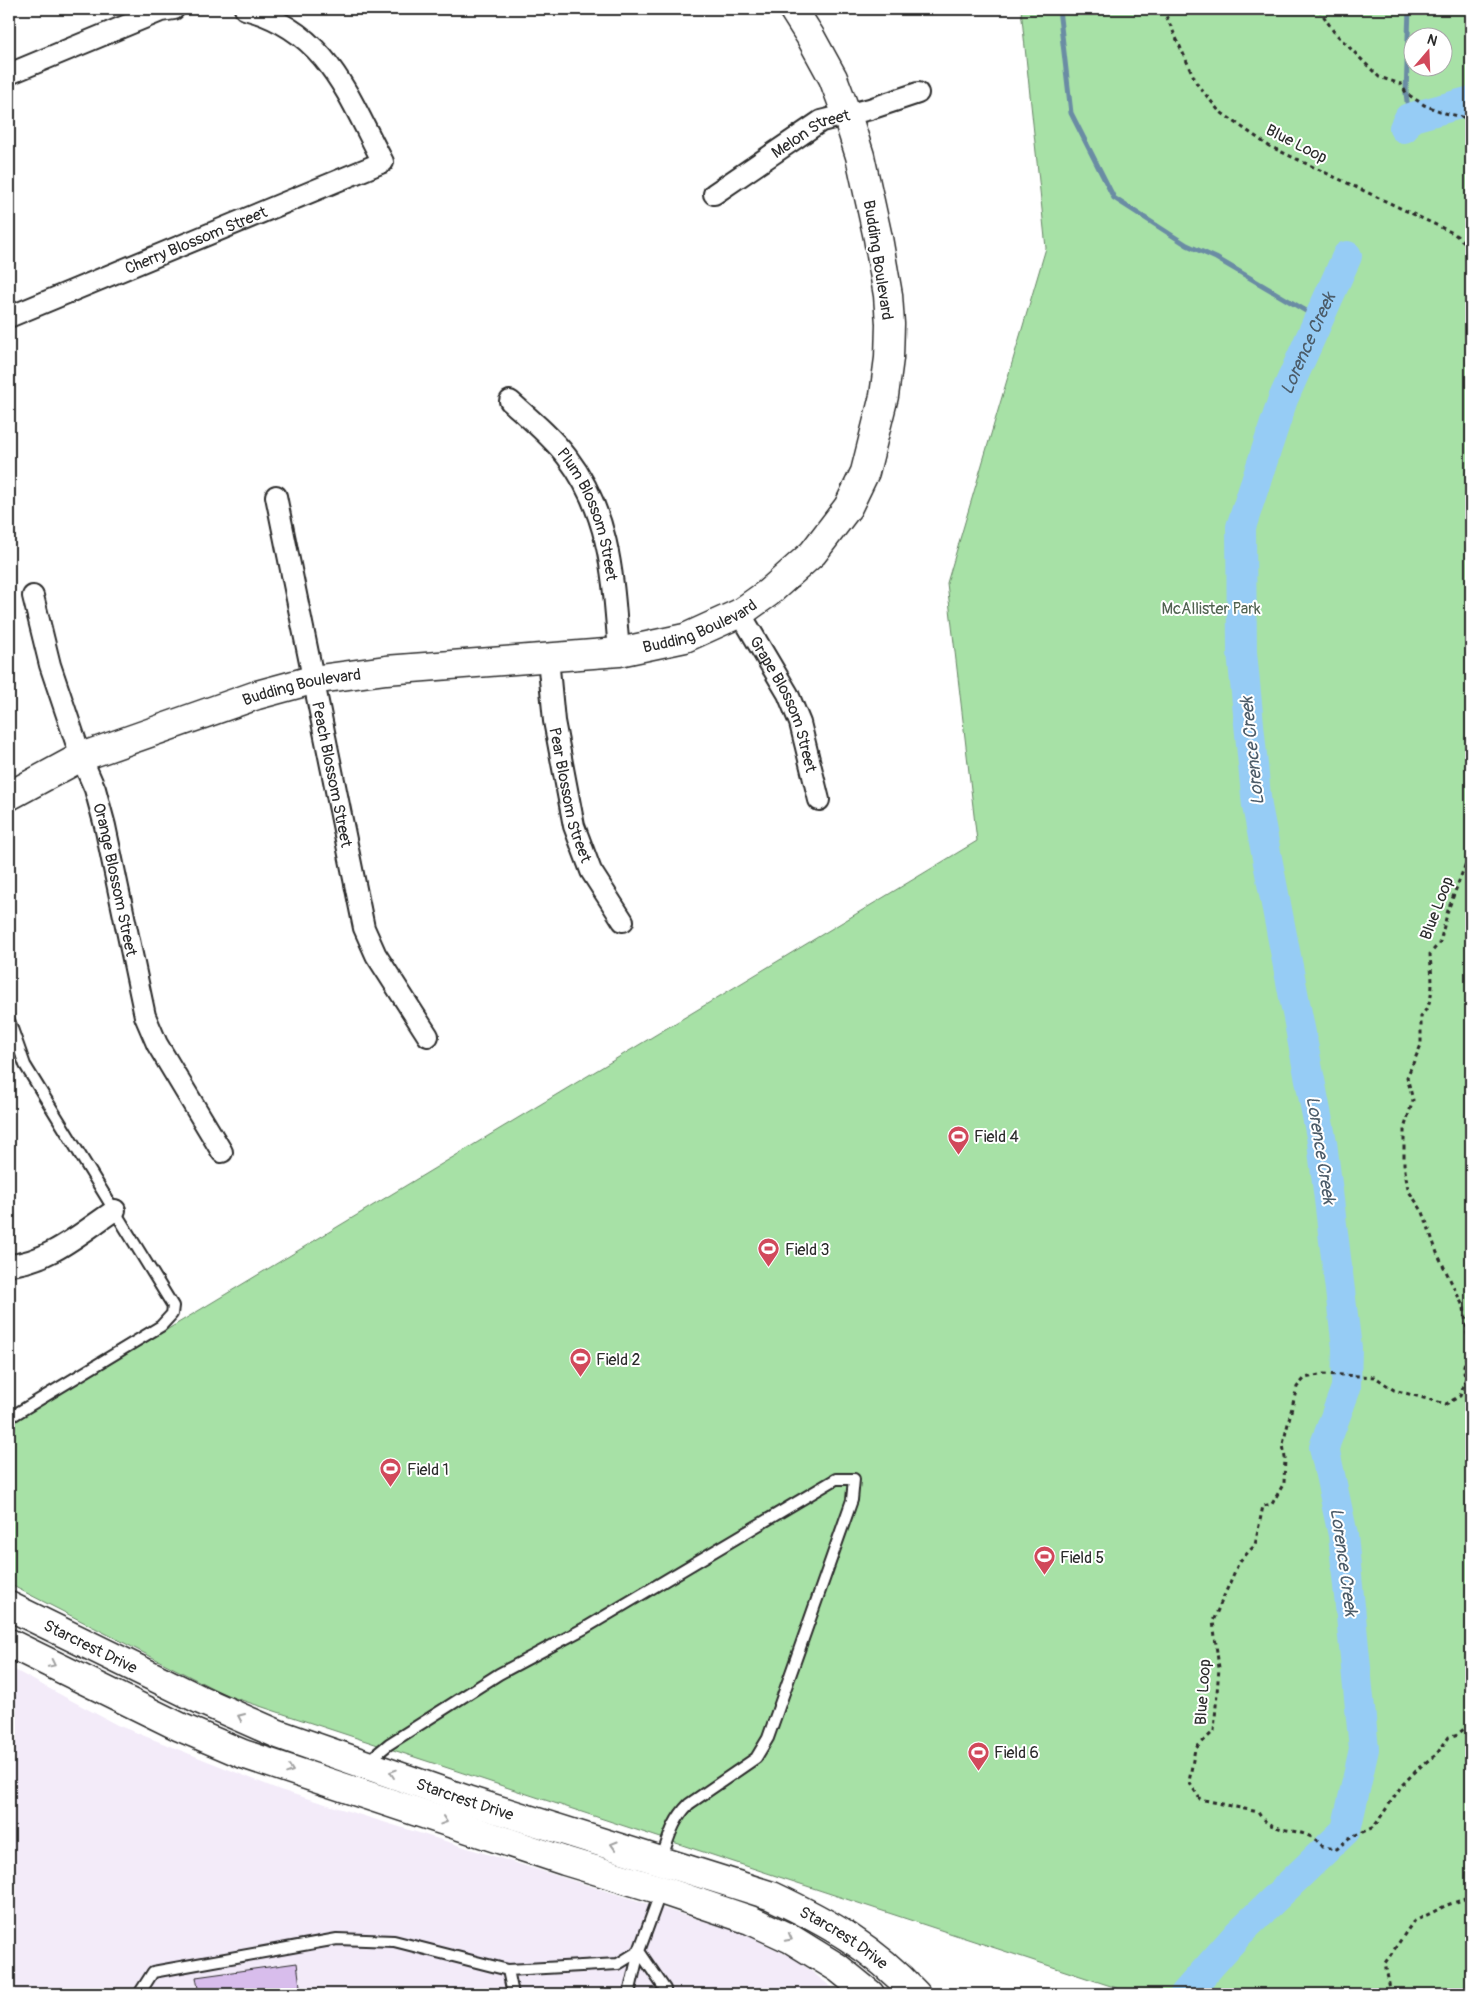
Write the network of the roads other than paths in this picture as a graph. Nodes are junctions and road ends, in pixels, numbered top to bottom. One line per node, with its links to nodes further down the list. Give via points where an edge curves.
1 (174, 9): 4 (street, via 161,11)
2 (245, 9): 8 (street, Cherry Blossom Street, via 286,25 312,44 334,69 384,162)
3 (793, 9): 6 (main road, Budding Boulevard, via 833,78)
4 (9, 74)
5 (918, 93): 6 (street, Melon Street)
6 (847, 115): 7 (street, Melon Street, via 820,121); 12 (main road, Budding Boulevard, via 860,156 888,295 889,358 877,430 865,472 848,507 830,532 793,573)
7 (714, 194)
8 (9, 317)
9 (510, 401): 13 (street, Plum Blossom Street, via 566,456 591,497 603,526 611,562)
10 (276, 496): 15 (street, Peach Blossom Street)
11 (33, 596): 16 (street, Orange Blossom Street, via 50,665)
12 (740, 613): 13 (main road, Budding Boulevard, via 685,638); 18 (street, Grape Blossom Street, via 788,694 800,723)
13 (619, 652): 14 (main road, Budding Boulevard)
14 (548, 658): 15 (main road, Budding Boulevard, via 386,670); 19 (street, Pear Blossom Street, via 554,720 574,826 591,871)
15 (312, 680): 16 (main road, Budding Boulevard, via 257,695); 21 (street, Peach Blossom Street, via 364,928 376,955)
16 (81, 757): 17 (main road, Budding Boulevard); 22 (street, Orange Blossom Street, via 95,789 105,826 145,1016 157,1044)
17 (9, 796)
18 (819, 800)
19 (623, 921)
20 (9, 1020): 23 (lane, via 25,1065)
21 (428, 1036)
22 (222, 1152)
23 (115, 1210): 24 (street, via 39,1259); 25 (lane, via 173,1306 172,1314 161,1326)
24 (9, 1265)
25 (9, 1418)
26 (16, 1613): 28 (main road, Starcrest Drive, one-way to 26, via 278,1734)
27 (9, 1643): 30 (main road, Starcrest Drive, one-way to 30, via 180,1727 243,1754)
28 (366, 1764): 29 (main road, Starcrest Drive, one-way to 28, via 467,1800); 29 (lane, via 389,1744 499,1674 585,1628 836,1479 854,1480 852,1500 768,1738 756,1758 682,1810 675,1819)
29 (661, 1860): 31 (main road, Starcrest Drive, via 772,1896)
30 (661, 1890): 31 (main road, via 686,1882 773,1912); 32 (lane); 38 (main road, Starcrest Drive, one-way to 38, via 750,1920 791,1939 838,1968)
31 (816, 1917): 39 (main road, Starcrest Drive, via 859,1943)
32 (639, 1951): 33 (lane, via 618,1964); 36 (lane); 37 (lane)
33 (508, 1970): 34 (lane, via 394,1941 337,1939 153,1972); 35 (lane)
34 (139, 1994)
35 (513, 1994)
36 (629, 1994)
37 (665, 1994)
38 (870, 1994)
39 (916, 1994)

